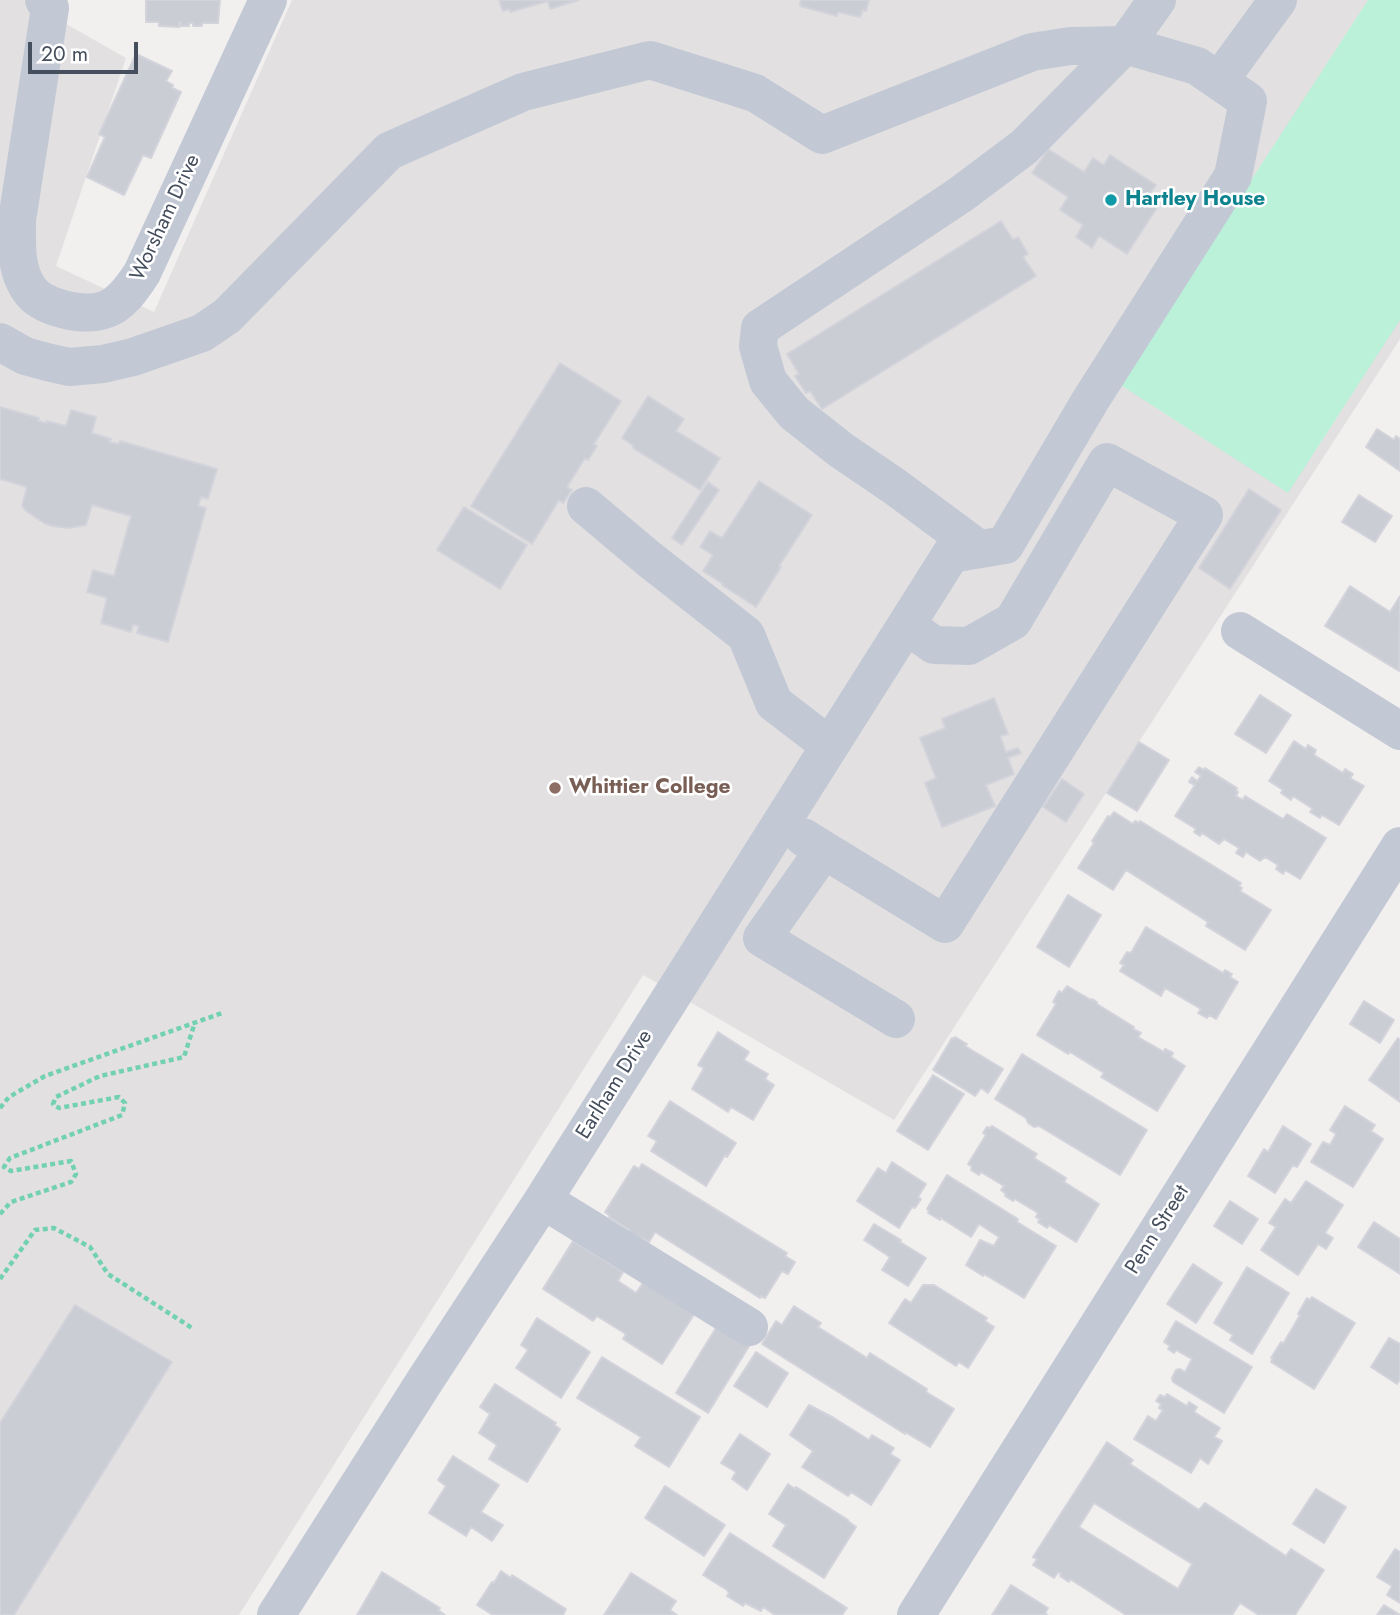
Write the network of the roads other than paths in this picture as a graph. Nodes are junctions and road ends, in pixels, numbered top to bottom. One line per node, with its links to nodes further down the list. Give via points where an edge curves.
1 (44, 0): 7 (street, Worsham Drive, via 50,8)
2 (268, 0): 7 (street, Worsham Drive, via 142,273 118,302 104,311 85,312 46,305 30,291 20,271)
3 (1157, 0): 5 (street)
4 (1278, 0): 6 (street)
5 (1125, 46): 6 (street, via 1197,66); 8 (street, via 1070,46 1032,52 822,135 755,93 650,60 523,92 389,151 227,316 202,332 133,357 69,366 25,356); 10 (street, via 1024,147 760,328 758,346 768,381 794,413 894,486)
6 (1219, 81): 10 (street, via 1248,101 1233,176 1005,545)
7 (9, 224)
8 (0, 342)
9 (586, 506): 14 (street, via 746,635 775,703)
10 (965, 551): 11 (street, Earlham Drive)
11 (906, 625): 14 (street, Earlham Drive); 17 (street, via 934,645 969,646 1013,621 1107,462 1204,515 945,924)
12 (1240, 631): 13 (street)
13 (1400, 731)
14 (830, 746): 15 (street, Earlham Drive)
15 (781, 823): 17 (street); 19 (street, Earlham Drive)
16 (1400, 846): 22 (street, Penn Street)
17 (824, 850): 18 (street, via 762,938)
18 (896, 1018)
19 (543, 1200): 20 (street); 21 (street, Earlham Drive)
20 (749, 1326)
21 (276, 1615)
22 (916, 1615)

